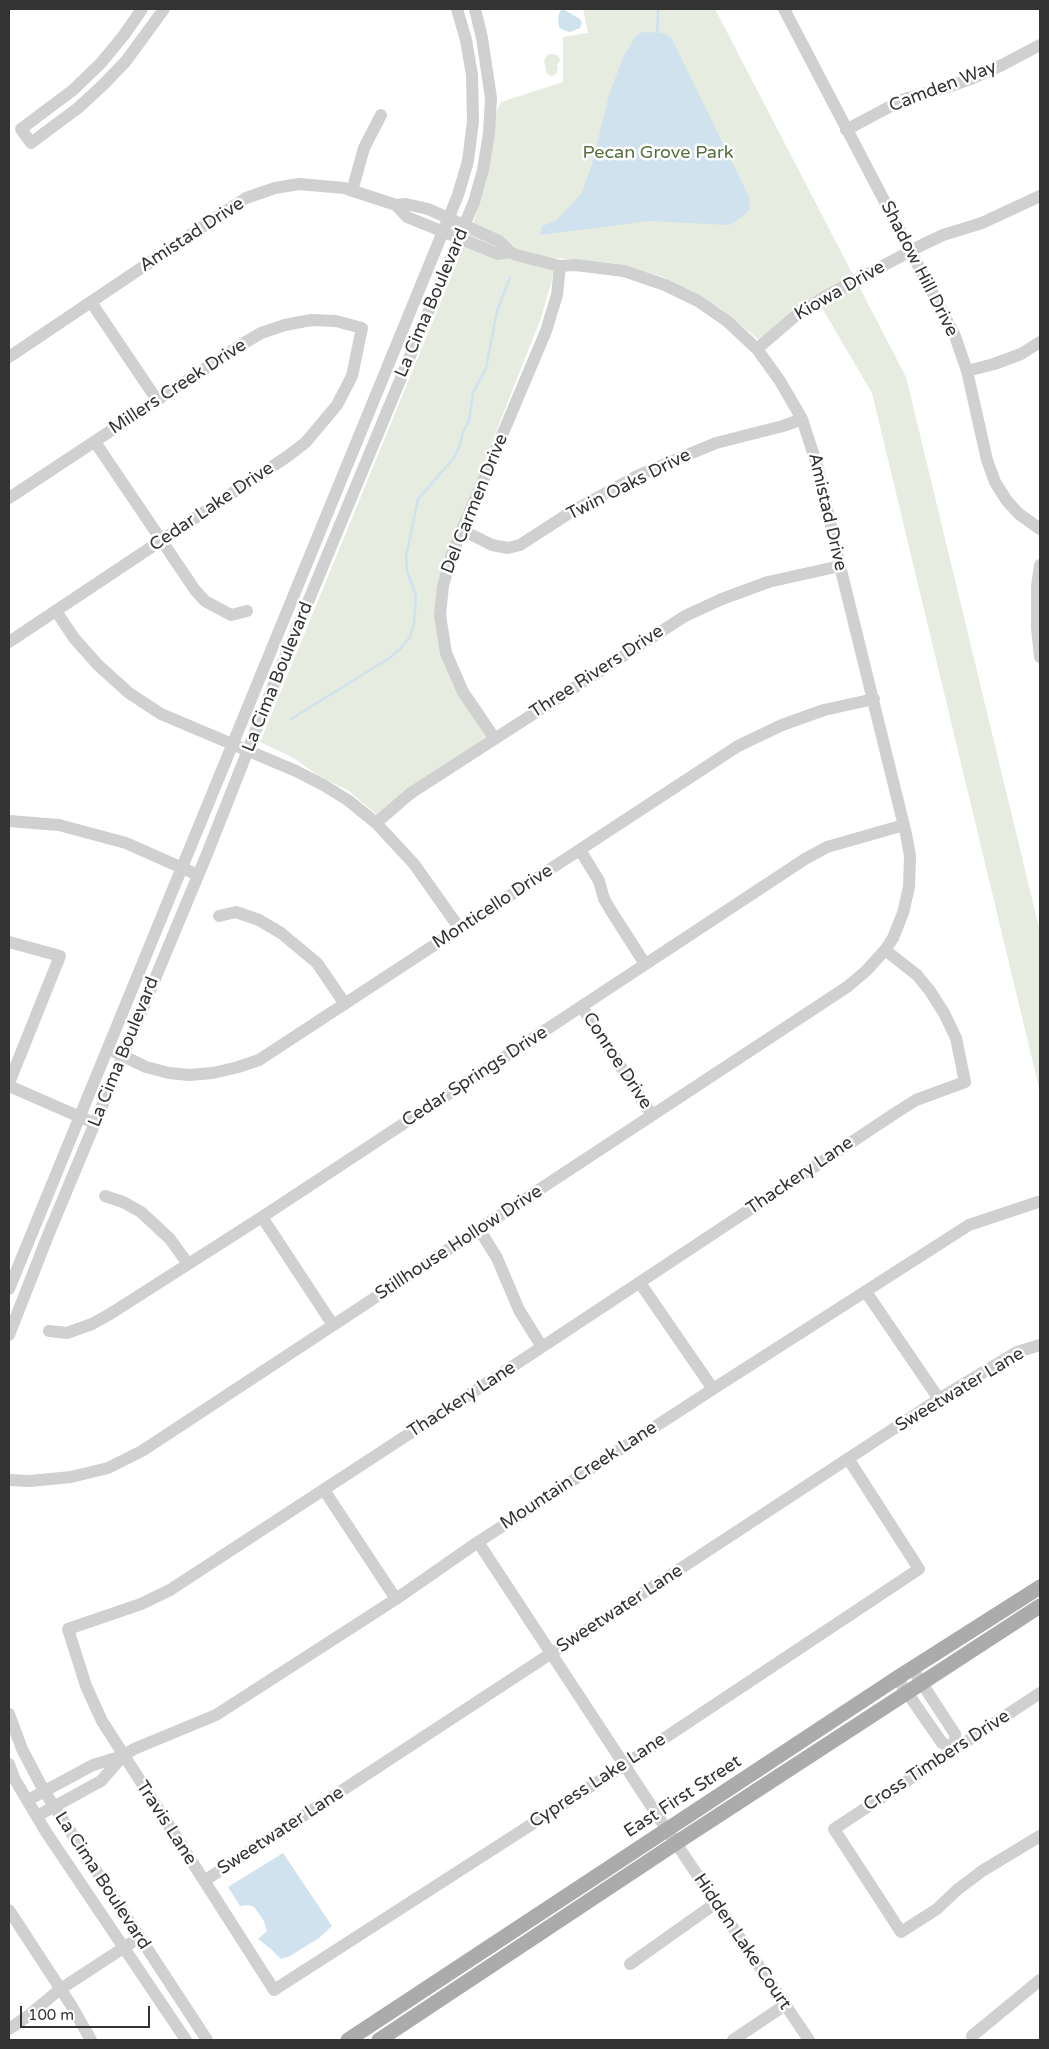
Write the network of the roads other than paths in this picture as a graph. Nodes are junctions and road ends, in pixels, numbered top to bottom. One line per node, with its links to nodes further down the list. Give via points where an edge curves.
1 (142, 9): 2 (street, via 101,62 72,90 22,129 31,143 103,85)
2 (164, 9)
3 (473, 9): 5 (street); 7 (street, La Cima Boulevard, via 482,38)
4 (784, 9): 10 (street, Shadow Hill Drive)
5 (458, 13): 8 (street, La Cima Boulevard, via 472,75)
6 (1040, 45): 10 (street, Camden Way, via 973,78 904,99)
7 (491, 98): 8 (street); 15 (street, La Cima Boulevard, via 483,170)
8 (473, 100): 14 (street, La Cima Boulevard, via 468,161)
9 (381, 114): 11 (street, via 364,148)
10 (846, 130): 18 (street, Shadow Hill Drive)
11 (352, 190): 13 (street, Amistad Drive); 21 (street, Amistad Drive, via 299,184 274,188 246,198)
12 (1040, 196): 18 (street, Kiowa Drive)
13 (396, 205): 14 (street, Amistad Drive, via 420,207); 16 (street, Amistad Drive, via 407,217)
14 (449, 219): 15 (street, Amistad Drive); 16 (street, La Cima Boulevard)
15 (464, 226): 17 (street, La Cima Boulevard); 19 (street, Amistad Drive, via 499,241)
16 (443, 232): 17 (street, Amistad Drive); 42 (street, La Cima Boulevard)
17 (459, 238): 19 (street, Amistad Drive, via 498,254); 43 (street, La Cima Boulevard)
18 (911, 251): 24 (street, Kiowa Drive, via 800,312); 26 (street, Shadow Hill Drive, via 955,336)
19 (510, 252): 20 (street, Amistad Drive)
20 (560, 266): 24 (street, Amistad Drive, via 624,271 665,285 698,301 727,321); 32 (street, Del Carmen Drive, via 546,331)
21 (91, 302): 25 (street, Amistad Drive); 27 (street)
22 (362, 328): 27 (street, Millers Creek Drive, via 336,321 311,320 261,333); 33 (street, Cedar Lake Drive, via 352,376 337,405 306,442)
23 (1040, 342): 26 (street, via 1021,354)
24 (757, 349): 28 (street, Amistad Drive)
25 (9, 357)
26 (967, 371): 31 (street, Shadow Hill Drive, via 995,482 1018,514)
27 (157, 400): 29 (street, Millers Creek Drive)
28 (802, 418): 32 (street, Twin Oaks Drive, via 716,443 639,475 571,512 520,545 508,548 492,545); 35 (street, Amistad Drive, via 818,468)
29 (95, 442): 30 (street, Millers Creek Drive); 33 (street)
30 (9, 498)
31 (1040, 529)
32 (462, 530): 41 (street, Del Carmen Drive, via 443,586 442,634 446,653 463,692)
33 (161, 541): 36 (street, Cedar Lake Drive); 37 (street, via 205,601 231,615)
34 (1040, 565): 39 (street, via 1037,586)
35 (840, 566): 40 (street, Amistad Drive); 41 (street, Three Rivers Drive, via 768,582 722,598 685,616)
36 (56, 611): 38 (street, Cedar Lake Drive); 42 (street, via 74,638 129,694 162,714)
37 (247, 611)
38 (9, 642)
39 (1040, 657)
40 (874, 699): 46 (street, Amistad Drive); 47 (street, Monticello Drive, via 824,710 738,746)
41 (495, 739): 45 (street, Three Rivers Drive, via 411,793)
42 (232, 746): 43 (street); 48 (street, La Cima Boulevard)
43 (248, 750): 45 (street, via 325,786); 49 (street, La Cima Boulevard)
44 (9, 821): 48 (street, via 59,825 126,843)
45 (376, 823): 51 (street, via 414,864)
46 (904, 826): 53 (street, Amistad Drive, via 910,856 909,887 900,921); 54 (street, Cedar Springs Drive, via 827,847)
47 (580, 850): 51 (street, Monticello Drive); 54 (street, via 599,881 613,914)
48 (182, 867): 49 (street); 57 (street, La Cima Boulevard)
49 (198, 875): 58 (street, La Cima Boulevard)
50 (219, 916): 55 (street, via 236,912 281,933 316,964)
51 (460, 929): 55 (street, Monticello Drive)
52 (9, 942): 59 (street, via 60,956)
53 (885, 950): 60 (street, Stillhouse Hollow Drive, via 847,987); 68 (street, Thackery Lane, via 917,975 944,1013 956,1038 965,1082 916,1100)
54 (645, 964): 56 (street, Cedar Springs Drive)
55 (345, 1004): 58 (street, Monticello Drive, via 259,1060 213,1073 169,1073)
56 (582, 1007): 60 (street, Conroe Drive); 65 (street, Cedar Springs Drive)
57 (108, 1048): 58 (street, Monticello Drive); 61 (street, La Cima Boulevard)
58 (122, 1057): 62 (street, La Cima Boulevard)
59 (9, 1085): 61 (street)
60 (652, 1115): 66 (street, Stillhouse Hollow Drive)
61 (80, 1117): 62 (street); 69 (street, La Cima Boulevard)
62 (94, 1123): 73 (street, La Cima Boulevard)
63 (105, 1196): 67 (street, via 141,1212 170,1239)
64 (1038, 1202): 70 (street, Mountain Creek Lane, via 969,1225)
65 (262, 1217): 67 (street, Cedar Springs Drive); 71 (street)
66 (479, 1229): 71 (street, Stillhouse Hollow Drive); 75 (street, via 497,1258 519,1310)
67 (188, 1264): 72 (street, Cedar Springs Drive, via 92,1324 67,1333)
68 (640, 1283): 75 (street, Thackery Lane); 76 (street)
69 (9, 1289)
70 (866, 1292): 76 (street, Mountain Creek Lane); 77 (street)
71 (333, 1325): 79 (street, Stillhouse Hollow Drive, via 142,1451 108,1468 70,1477)
72 (49, 1331)
73 (9, 1335)
74 (1040, 1345): 77 (street, Sweetwater Lane, via 1017,1352)
75 (542, 1348): 80 (street, Thackery Lane)
76 (713, 1389): 81 (street, Mountain Creek Lane)
77 (939, 1399): 78 (street, Sweetwater Lane)
78 (849, 1460): 85 (street, Sweetwater Lane); 95 (street, Cypress Lake Lane, via 919,1569)
79 (9, 1480)
80 (324, 1490): 83 (street); 93 (street, Thackery Lane, via 170,1590 141,1604 68,1629 86,1686)
81 (478, 1542): 83 (street, Mountain Creek Lane); 85 (street, Hidden Lake Court)
82 (1040, 1587): 86 (main road, East First Street)
83 (396, 1599): 93 (street, Mountain Creek Lane, via 216,1715)
84 (1040, 1606): 88 (main road, East First Street)
85 (551, 1654): 95 (street, Hidden Lake Court); 103 (street, Sweetwater Lane)
86 (912, 1668): 87 (main road, East First Street); 88 (street)
87 (898, 1678): 89 (street); 100 (main road, East First Street)
88 (922, 1683): 89 (main road, East First Street); 92 (street, via 955,1734)
89 (907, 1693): 92 (street, via 942,1743); 102 (main road, East First Street)
90 (1040, 1693): 92 (street, Cross Timbers Drive)
91 (9, 1714): 96 (street, La Cima Boulevard, via 22,1749)
92 (956, 1749): 101 (street, Cross Timbers Drive, via 834,1829 901,1932 937,1909 982,1871)
93 (123, 1756): 96 (street, Mountain Creek Lane, via 93,1765); 98 (street, Mountain Creek Lane, via 101,1781); 103 (street, Travis Lane)
94 (9, 1764): 97 (street, La Cima Boulevard)
95 (624, 1764): 100 (street, Hidden Lake Court); 111 (street, Cypress Lake Lane)
96 (44, 1790): 97 (street, Mountain Creek Lane); 98 (street, La Cima Boulevard)
97 (28, 1800): 99 (street, La Cima Boulevard)
98 (54, 1807): 99 (street, Mountain Creek Lane); 106 (street, La Cima Boulevard)
99 (37, 1816): 107 (street, La Cima Boulevard)
100 (667, 1830): 102 (street, Hidden Lake Court); 118 (main road, East First Street)
101 (1040, 1836)
102 (676, 1843): 104 (street, Hidden Lake Court); 119 (main road, East First Street)
103 (204, 1881): 111 (street, Travis Lane)
104 (716, 1903): 108 (street); 112 (street, Hidden Lake Court)
105 (9, 1910): 110 (street)
106 (138, 1938): 107 (street); 117 (street, La Cima Boulevard)
107 (125, 1947): 110 (street); 116 (street, La Cima Boulevard)
108 (630, 1964)
109 (1040, 1980): 114 (street)
110 (60, 1989): 113 (street); 115 (street)
111 (274, 1990)
112 (785, 2005): 120 (street); 121 (street, Hidden Lake Court)
113 (9, 2029)
114 (972, 2036)
115 (91, 2040)
116 (186, 2040)
117 (207, 2040)
118 (348, 2040)
119 (379, 2040)
120 (733, 2040)
121 (809, 2040)

